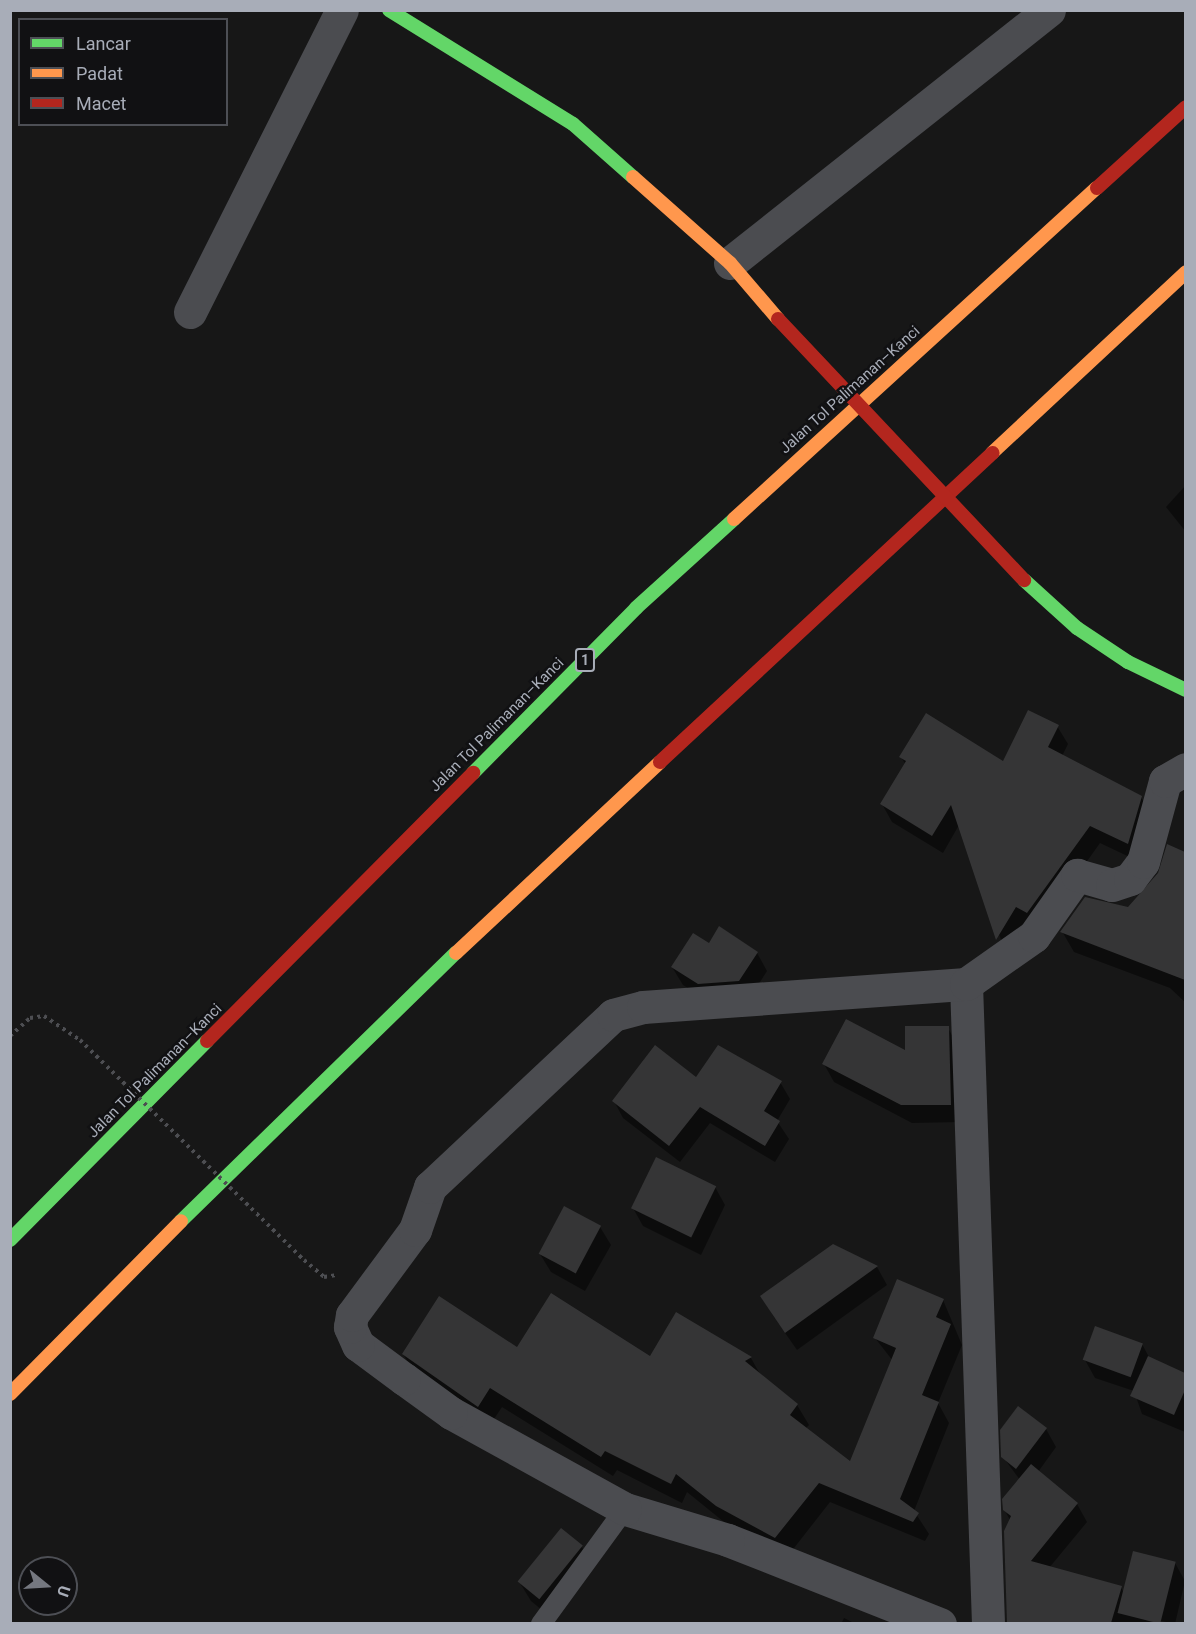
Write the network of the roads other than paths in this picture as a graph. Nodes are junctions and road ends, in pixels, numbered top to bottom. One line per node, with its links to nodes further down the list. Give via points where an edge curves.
1 (342, 10): 7 (street)
2 (389, 10): 5 (main road, via 573,124)
3 (1049, 10): 5 (street)
4 (1185, 107): 11 (main road, Jalan Tol Palimanan–Kanci / 1, via 636,608)
5 (729, 263): 8 (main road, bridge, via 1024,580 1077,628 1128,662)
6 (1185, 272): 12 (main road, via 344,1057)
7 (190, 312)
8 (1185, 690)
9 (1185, 769): 10 (street, via 1166,781 1143,862 1130,879 1112,885 1077,875 1047,923)
10 (966, 984): 13 (street, via 628,1009 613,1015 430,1187 415,1230 357,1304 352,1336 451,1413); 16 (street)
11 (10, 1240)
12 (10, 1394)
13 (625, 1509): 14 (lane); 15 (street, via 728,1540)
14 (541, 1623)
15 (940, 1623)
16 (988, 1623)

